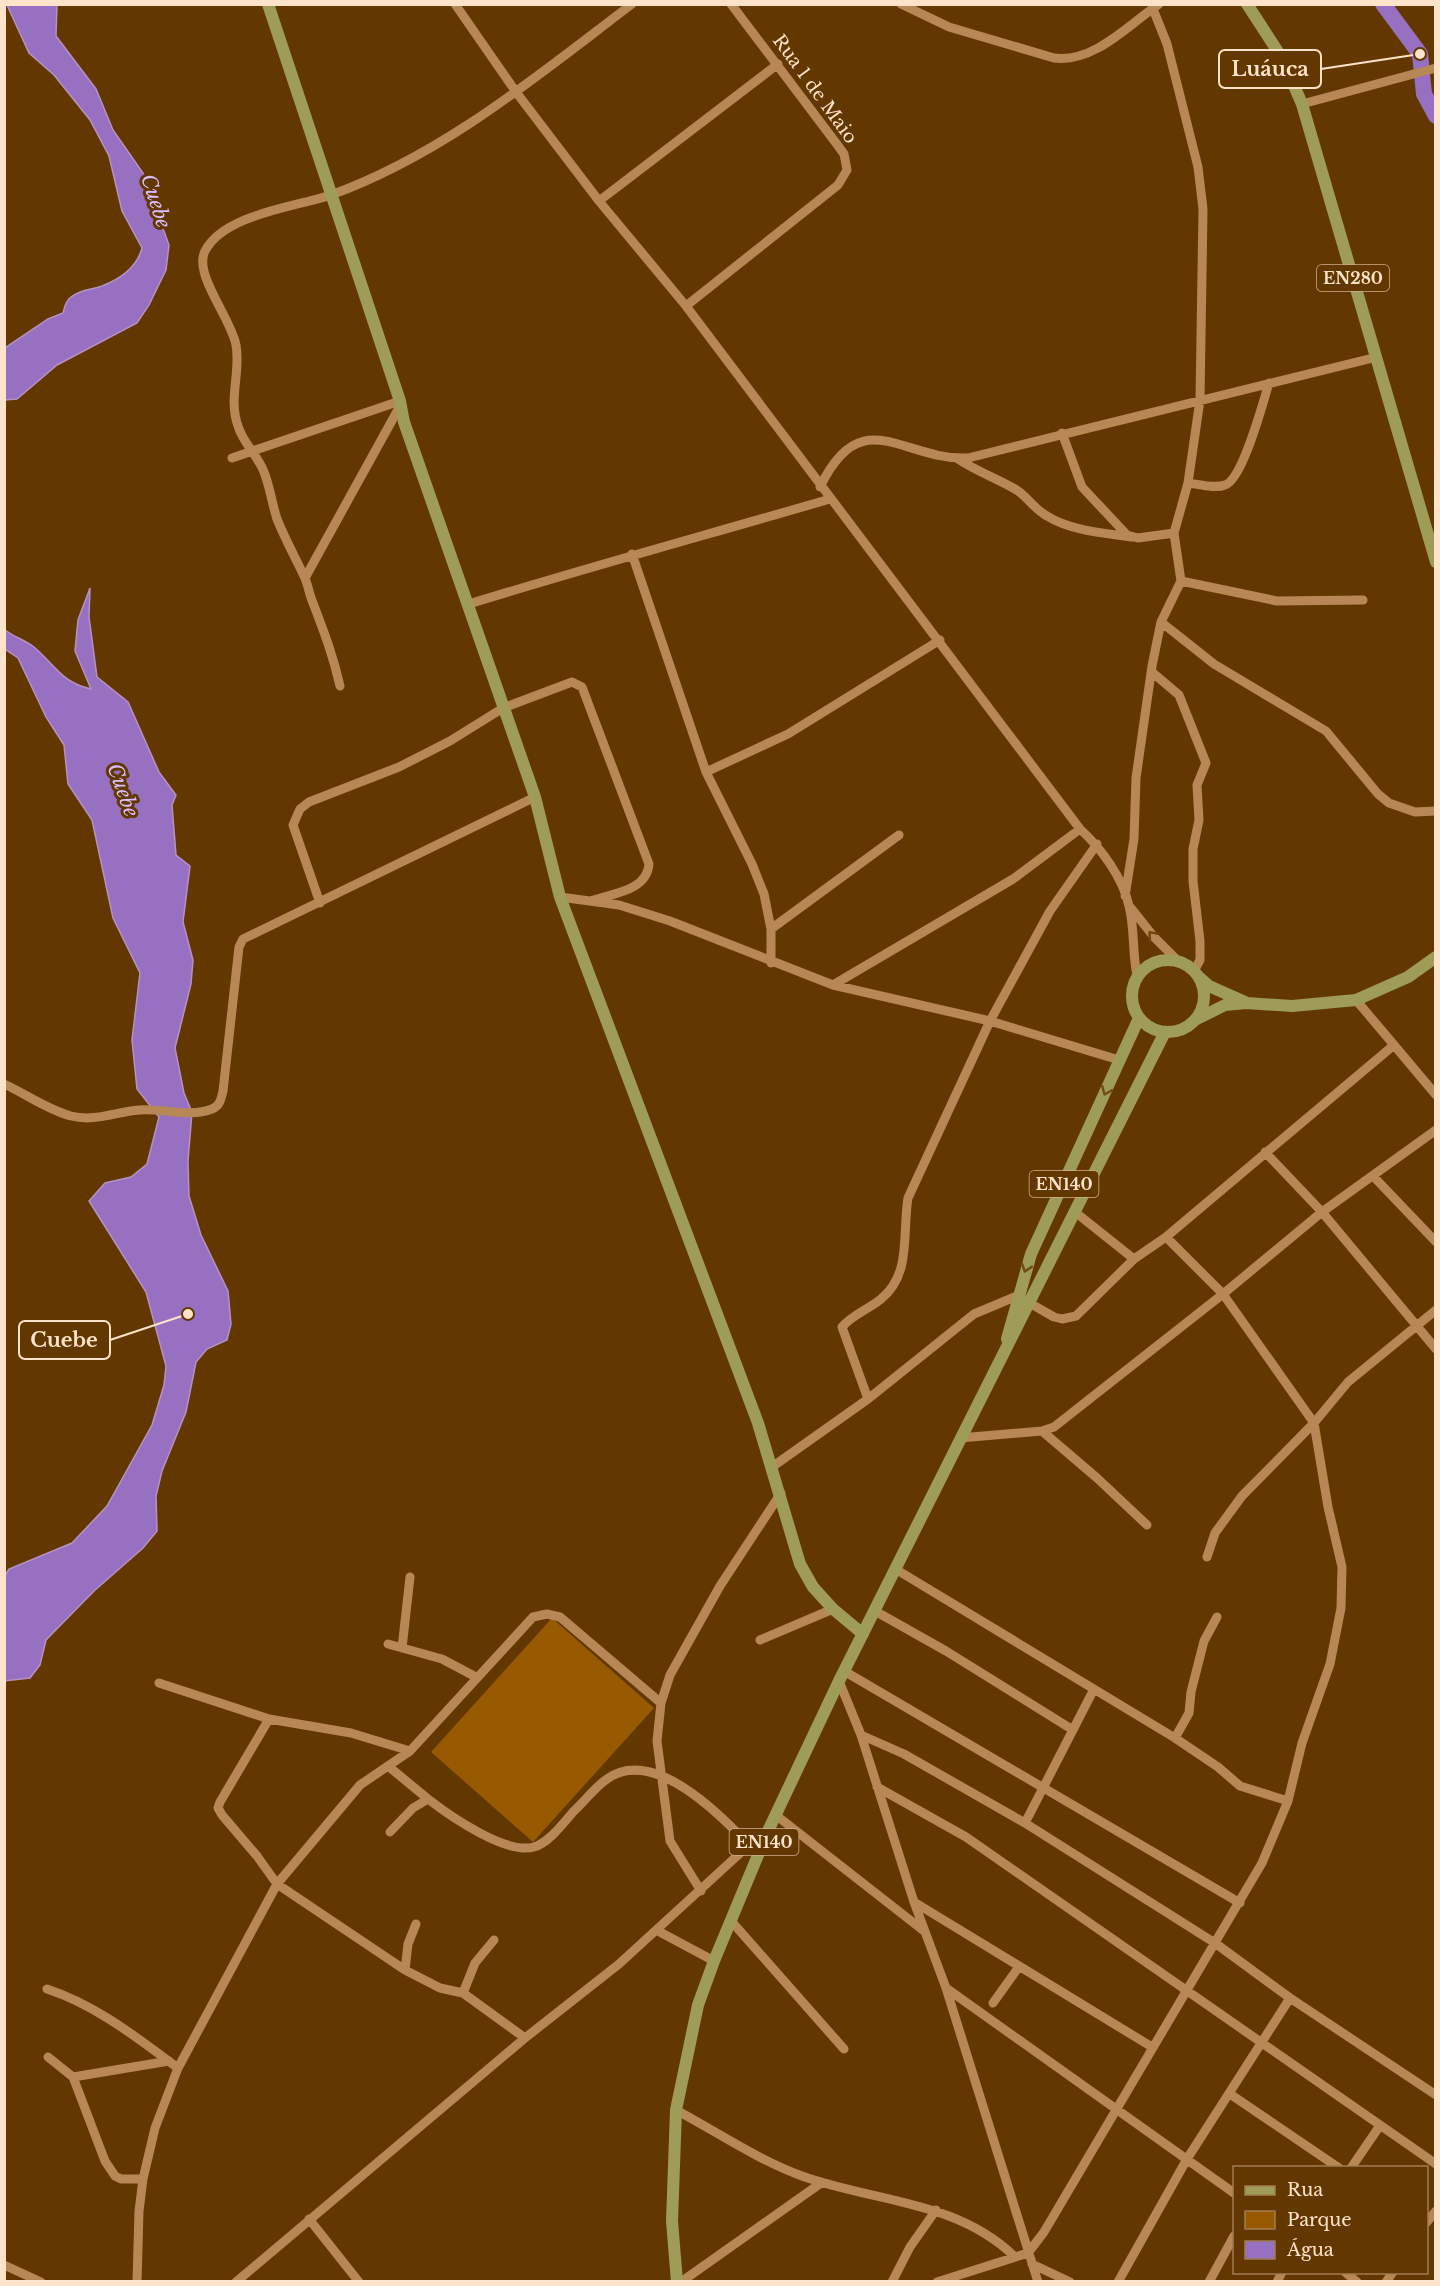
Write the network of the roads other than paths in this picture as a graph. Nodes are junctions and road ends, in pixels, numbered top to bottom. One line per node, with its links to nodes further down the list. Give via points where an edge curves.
1 (268, 4): 12 (main road)
2 (455, 4): 10 (street)
3 (632, 4): 10 (street)
4 (731, 4): 8 (street, Rua 1 de Maio)
5 (901, 4): 7 (street, via 949,27 1069,60 1096,49)
6 (1247, 4): 11 (main road, EN280, via 1282,58)
7 (1156, 7): 17 (street, via 1198,166 1203,220)
8 (778, 64): 13 (street); 14 (street, Rua 1 de Maio, via 844,154 847,170 838,185)
9 (1436, 68): 11 (street)
10 (516, 93): 12 (street, via 405,162); 13 (street)
11 (1302, 104): 15 (main road, EN280)
12 (330, 195): 18 (main road); 20 (street, via 249,218 216,238 205,252 202,267 207,282 236,344 233,388 238,428)
13 (599, 201): 14 (street)
14 (686, 306): 24 (street)
15 (1377, 357): 16 (street); 29 (main road, EN280)
16 (1269, 383): 17 (street); 23 (street, via 1232,481 1222,486)
17 (1200, 400): 19 (street); 23 (street)
18 (400, 404): 20 (street); 30 (street); 33 (main road)
19 (1062, 433): 22 (street); 27 (street, via 1082,487)
20 (253, 450): 21 (street); 30 (street)
21 (232, 458)
22 (958, 459): 24 (street, via 872,439 858,443 838,457); 27 (street, via 1016,490 1055,520)
23 (1188, 483): 26 (street)
24 (820, 487): 25 (street)
25 (830, 499): 28 (street, via 745,526); 35 (street)
26 (1173, 533): 27 (street); 31 (street)
27 (1132, 537)
28 (632, 554): 33 (street); 39 (street)
29 (1436, 562)
30 (305, 578): 37 (street, via 328,636)
31 (1180, 581): 32 (street, via 1277,601); 34 (street)
32 (1363, 600)
33 (469, 604): 38 (main road)
34 (1161, 622): 36 (street); 41 (street, via 1214,664 1326,731 1389,803 1415,812)
35 (940, 640): 39 (street, via 788,734); 42 (street)
36 (1153, 673): 45 (street, via 1136,778 1134,839); 54 (street, via 1179,695 1206,763 1197,785 1199,820 1193,849 1200,940)
37 (340, 686)
38 (503, 708): 40 (main road); 47 (street, via 572,682 582,687 649,864 648,874 638,885); 48 (street, via 450,741 300,809 293,825)
39 (706, 772): 50 (street, via 752,864 764,894)
40 (535, 797): 46 (main road); 48 (street)
41 (1436, 811)
42 (1080, 829): 44 (street); 56 (street, via 1013,879)
43 (899, 835): 50 (street)
44 (1097, 844): 45 (street); 61 (street, via 1050,912)
45 (1125, 896): 49 (street)
46 (560, 897): 47 (street); 86 (main road)
47 (591, 901): 53 (street, via 619,905 679,924)
48 (320, 903): 65 (street, via 243,939 222,1097 215,1108 198,1113 138,1110 81,1118)
49 (1129, 906): 52 (street, one-way to 49); 55 (street)
50 (771, 929): 53 (street)
51 (1436, 957): 57 (main road, via 1408,977)
52 (1178, 960): 54 (main road); 55 (main road, via 1155,961)
53 (771, 963): 56 (street)
54 (1197, 974): 58 (main road, via 1209,986); 60 (main road, via 1204,993 1203,1007)
55 (1137, 975): 59 (main road, via 1131,997)
56 (832, 985): 61 (street)
57 (1356, 1000): 58 (main road, via 1292,1006); 63 (street)
58 (1246, 1003): 60 (main road, via 1225,1005)
59 (1139, 1018): 62 (main road); 64 (main road, EN140)
60 (1195, 1020): 62 (main road, via 1176,1031)
61 (990, 1021): 64 (street); 82 (street, via 908,1198 907,1230 895,1286 842,1327)
62 (1165, 1032): 70 (main road, EN140)
63 (1394, 1045): 66 (street); 68 (street)
64 (1119, 1060): 76 (main road, EN140, one-way to 76, via 1031,1254)
65 (4, 1084)
66 (1436, 1095)
67 (1436, 1130): 69 (street)
68 (1265, 1152): 71 (street); 72 (street)
69 (1373, 1176): 71 (street); 73 (street)
70 (1075, 1212): 74 (street); 77 (main road, EN140)
71 (1322, 1212): 75 (street); 79 (street)
72 (1166, 1237): 74 (street); 75 (street)
73 (1436, 1242)
74 (1134, 1258): 77 (street, via 1076,1316 1054,1317)
75 (1223, 1294): 83 (street); 84 (street, via 1078,1409)
76 (1017, 1296): 77 (street); 81 (main road, EN140); 82 (street, via 974,1314)
77 (1031, 1304): 81 (main road, EN140)
78 (1436, 1310): 79 (street)
79 (1418, 1325): 80 (street); 83 (street, via 1348,1382)
80 (1436, 1349)
81 (1003, 1355): 85 (main road, EN140)
82 (868, 1399): 86 (street)
83 (1314, 1423): 89 (street, via 1242,1496 1215,1533); 114 (street, via 1342,1567 1341,1608 1330,1664 1302,1743)
84 (1042, 1431): 85 (street); 88 (street)
85 (960, 1438): 90 (main road, EN140)
86 (772, 1467): 87 (main road)
87 (781, 1493): 92 (main road, via 801,1564 813,1587); 103 (street, via 715,1596 670,1675)
88 (1147, 1525)
89 (1207, 1557)
90 (897, 1570): 93 (main road, EN140); 102 (street)
91 (410, 1577): 98 (street)
92 (833, 1609): 95 (main road); 96 (street)
93 (875, 1611): 95 (main road, EN140); 105 (street)
94 (1217, 1617): 107 (street, via 1204,1641 1189,1713)
95 (863, 1634): 99 (main road, EN140)
96 (760, 1640)
97 (388, 1644): 98 (street)
98 (402, 1648): 100 (street, via 442,1659)
99 (842, 1676): 106 (street); 112 (street); 115 (main road, EN140)
100 (476, 1677): 103 (street, via 533,1617 547,1614 560,1617); 108 (street)
101 (159, 1683): 104 (street)
102 (1094, 1689): 105 (street); 107 (street)
103 (661, 1702): 110 (street, via 657,1741)
104 (269, 1719): 108 (street, via 351,1732); 120 (street, via 218,1808)
105 (1073, 1730): 112 (street)
106 (861, 1735): 111 (street); 116 (street, via 904,1754)
107 (1175, 1738): 114 (street, via 1240,1786)
108 (410, 1750): 109 (street)
109 (388, 1766): 113 (street); 120 (street, via 360,1785)
110 (662, 1774): 113 (street, via 635,1770 608,1778 535,1847 513,1849); 119 (street, via 725,1820); 121 (street, via 670,1841)
111 (877, 1786): 122 (street); 135 (street, via 966,1837)
112 (1044, 1788): 116 (street); 123 (street)
113 (428, 1799): 118 (street, via 413,1808)
114 (1288, 1801): 123 (street, via 1274,1838)
115 (777, 1816): 117 (main road, EN140); 127 (street)
116 (1025, 1823): 129 (street)
117 (768, 1831): 119 (street); 124 (main road, EN140)
118 (390, 1832)
119 (749, 1845): 121 (street)
120 (277, 1884): 132 (street); 145 (street)
121 (701, 1891): 126 (street)
122 (914, 1902): 127 (street); 131 (street)
123 (1240, 1903): 129 (street)
124 (732, 1922): 130 (main road, EN140); 142 (street)
125 (416, 1924): 132 (street, via 408,1944)
126 (658, 1931): 130 (street); 139 (street)
127 (924, 1931): 133 (street)
128 (494, 1940): 136 (street, via 475,1963)
129 (1215, 1942): 135 (street); 137 (street)
130 (714, 1961): 150 (main road, EN140, via 699,2005)
131 (1018, 1968): 138 (street); 141 (street)
132 (405, 1970): 136 (street, via 440,1988)
133 (946, 1988): 149 (street); 162 (street)
134 (47, 1989): 144 (street, via 107,2017)
135 (1188, 1990): 140 (street); 141 (street)
136 (463, 1993): 139 (street)
137 (1290, 1998): 140 (street); 148 (street)
138 (993, 2003)
139 (525, 2038): 160 (street)
140 (1261, 2044): 147 (street); 151 (street)
141 (1152, 2047): 149 (street)
142 (844, 2049)
143 (48, 2057): 146 (street)
144 (169, 2061): 145 (street); 146 (street)
145 (178, 2068): 156 (street, via 155,2128)
146 (73, 2077): 156 (street, via 105,2162 121,2179)
147 (1230, 2094): 152 (street); 154 (street)
148 (1436, 2096)
149 (1115, 2108): 152 (street); 162 (street)
150 (676, 2110): 157 (street, via 773,2163); 170 (main road, EN140, via 672,2221)
151 (1379, 2127): 153 (street); 155 (street)
152 (1187, 2159): 158 (street); 175 (street)
153 (1436, 2164)
154 (1336, 2166)
155 (1353, 2166)
156 (143, 2179): 167 (street)
157 (821, 2183): 159 (street); 170 (street)
158 (1233, 2192)
159 (936, 2210): 163 (street, via 998,2240); 171 (street)
160 (309, 2218): 168 (street); 169 (street)
161 (1233, 2238): 176 (street)
162 (1028, 2253): 163 (street); 164 (street)
163 (1014, 2256): 172 (street)
164 (1032, 2264): 173 (street); 174 (street)
165 (4, 2265): 166 (street)
166 (40, 2282)
167 (137, 2282)
168 (236, 2282)
169 (359, 2282)
170 (679, 2282)
171 (892, 2282)
172 (937, 2282)
173 (1038, 2282)
174 (1070, 2282)
175 (1118, 2282)
176 (1209, 2282)

